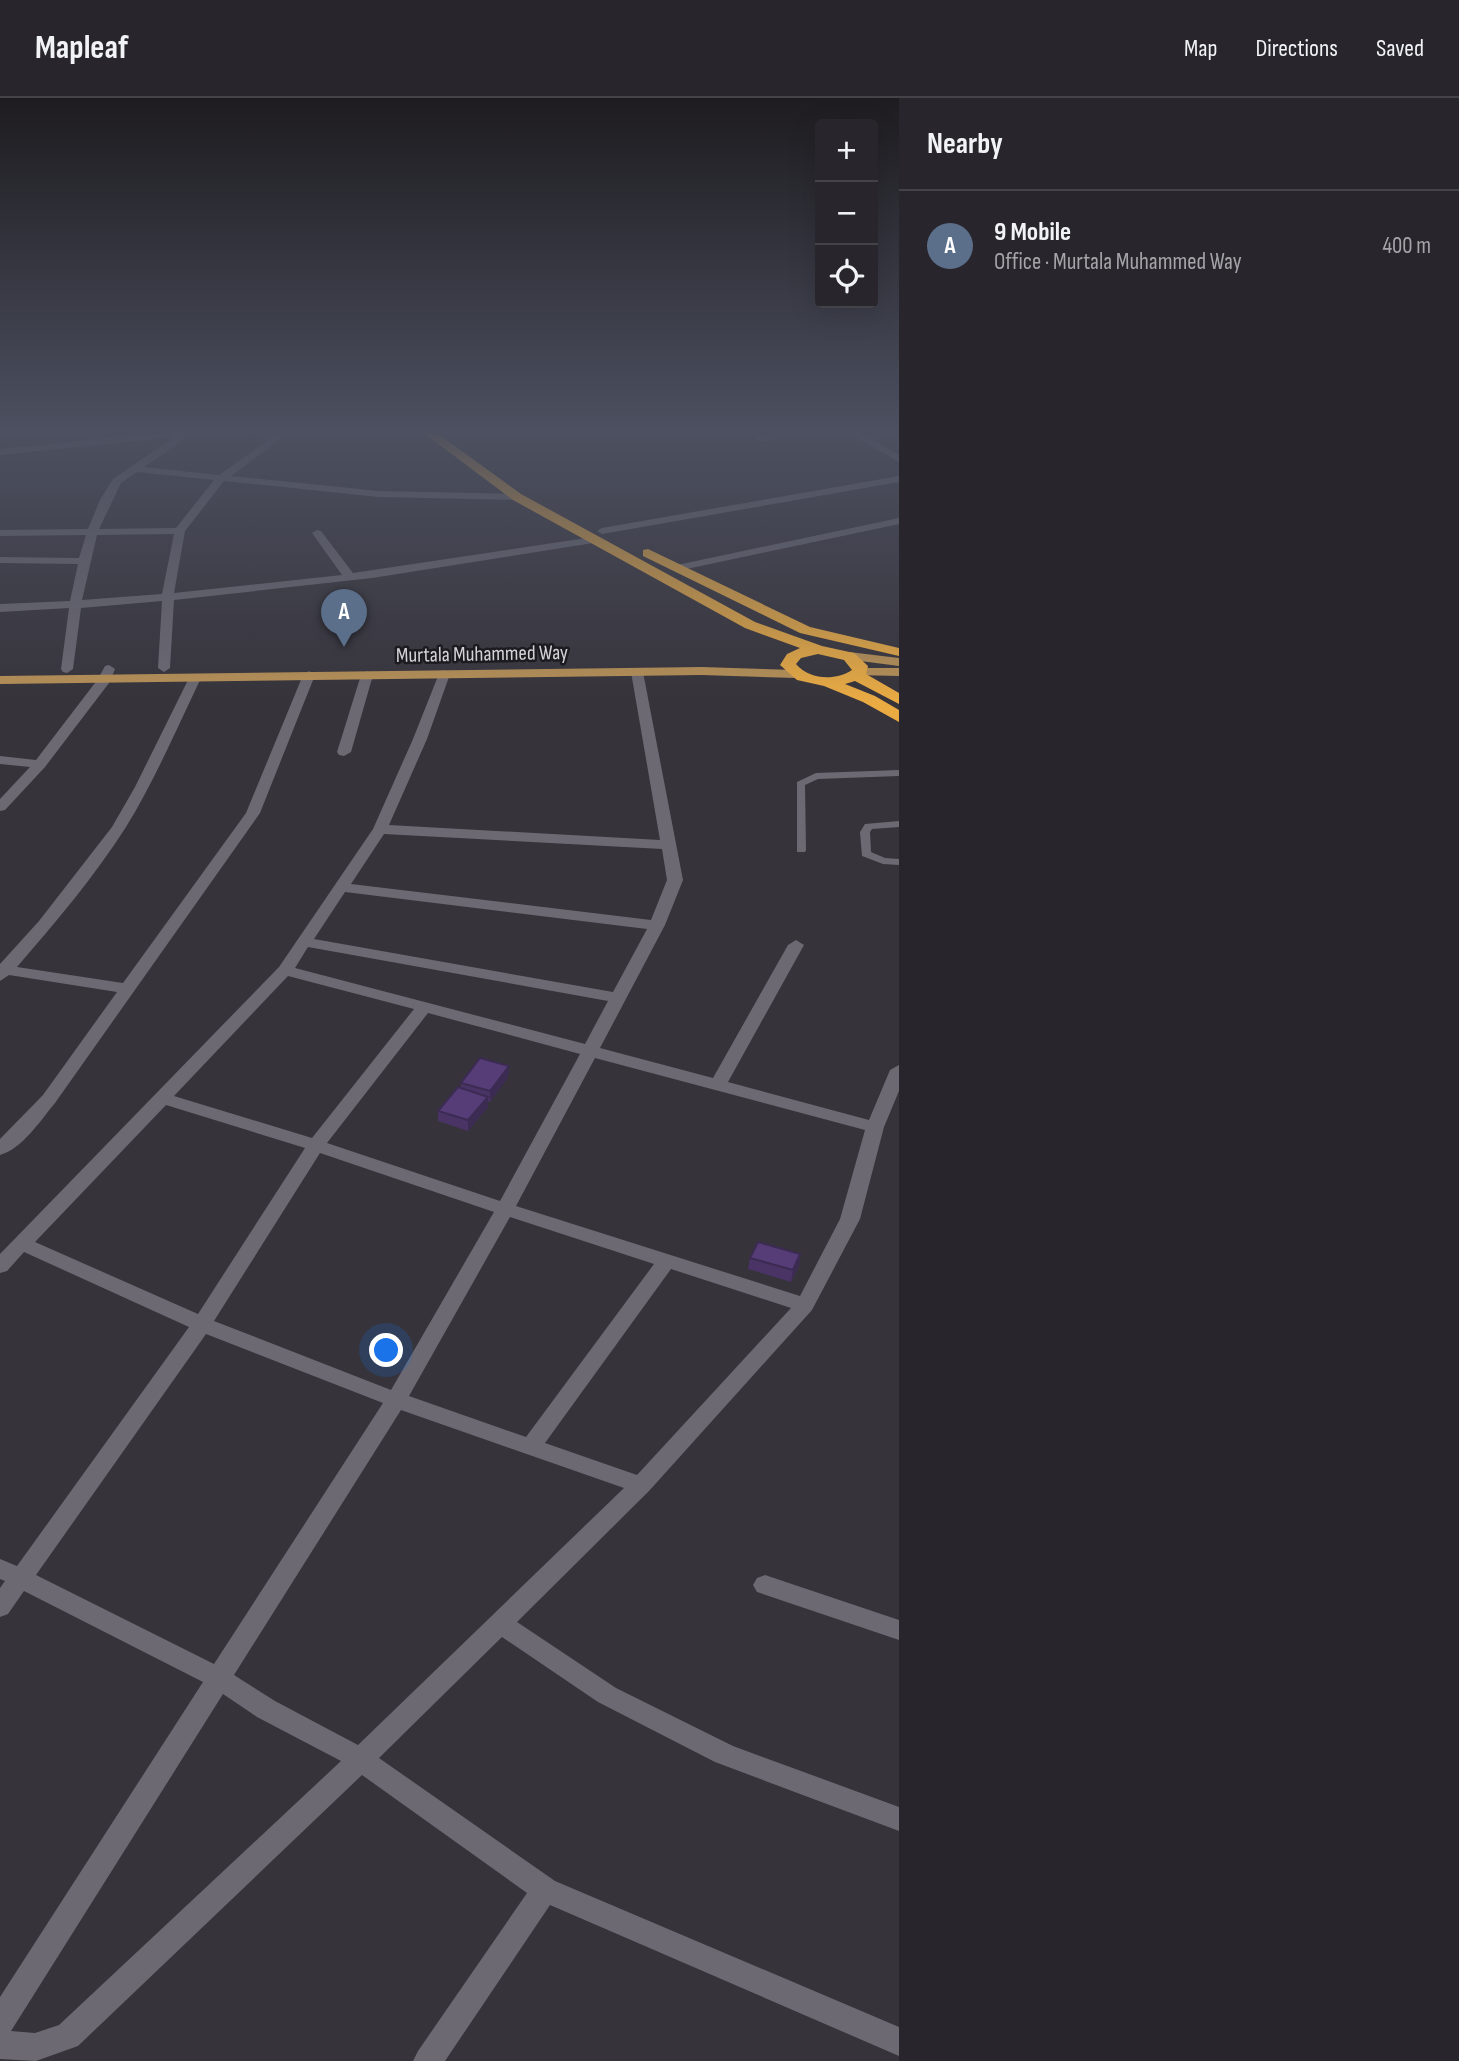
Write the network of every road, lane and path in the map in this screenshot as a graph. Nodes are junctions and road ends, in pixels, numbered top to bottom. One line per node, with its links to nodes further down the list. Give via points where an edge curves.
1 (99, 520): 7 (street)
2 (187, 520): 6 (street)
3 (564, 520): 9 (highway)
4 (681, 520): 9 (street)
5 (899, 521): 13 (street)
6 (180, 531): 7 (street); 15 (street)
7 (94, 533): 10 (street); 12 (street)
8 (317, 533): 14 (street)
9 (598, 535): 13 (highway); 14 (street); 18 (highway)
10 (2, 536)
11 (0, 560): 12 (street)
12 (86, 561): 16 (street)
13 (677, 568): 20 (highway, via 805,630)
14 (350, 578): 15 (street)
15 (167, 596): 16 (street); 24 (street)
16 (74, 606): 17 (street); 25 (street)
17 (0, 608)
18 (750, 625): 19 (highway); 23 (highway)
19 (818, 650): 21 (highway); 23 (highway, via 796,654)
20 (899, 652)
21 (849, 656): 22 (main road); 31 (highway, via 860,666)
22 (899, 662)
23 (792, 664): 24 (main road, Murtala Muhammed Way); 27 (main road, Murtala Muhammed Way); 36 (highway)
24 (164, 668): 29 (main road, Murtala Muhammed Way)
25 (67, 669): 26 (main road, Murtala Muhammed Way); 29 (main road, Murtala Muhammed Way)
26 (0, 670)
27 (636, 672): 30 (main road, Murtala Muhammed Way); 46 (street)
28 (899, 672): 31 (main road)
29 (106, 674): 34 (main road, Murtala Muhammed Way); 35 (main road, Murtala Muhammed Way); 41 (street)
30 (444, 674): 33 (main road, Murtala Muhammed Way); 45 (street)
31 (858, 674): 36 (highway); 37 (highway)
32 (309, 675): 33 (main road, Murtala Muhammed Way); 34 (main road, Murtala Muhammed Way); 55 (street, via 253,813)
33 (367, 675): 39 (street)
34 (195, 678): 54 (street, via 118,828 45,924)
35 (0, 680)
36 (821, 681): 38 (highway, via 852,691)
37 (899, 699)
38 (899, 718)
39 (345, 752)
40 (0, 760): 41 (street)
41 (40, 764): 43 (street)
42 (899, 773): 47 (lane, via 806,780 800,785)
43 (0, 807)
44 (899, 824): 48 (lane, via 869,825 865,832 866,854)
45 (380, 829): 46 (street); 49 (street)
46 (670, 845): 50 (street, via 675,880)
47 (801, 850)
48 (899, 862)
49 (342, 887): 50 (street); 51 (street)
50 (657, 925): 56 (street)
51 (306, 942): 53 (street); 56 (street)
52 (796, 945): 60 (street)
53 (285, 970): 57 (street); 61 (street)
54 (2, 971): 55 (street)
55 (130, 989): 64 (street, via 49,1099)
56 (620, 998): 58 (street)
57 (424, 1007): 58 (street); 63 (street)
58 (591, 1051): 60 (street); 65 (street)
59 (899, 1070): 62 (street)
60 (717, 1086): 62 (street)
61 (163, 1098): 63 (street); 66 (street)
62 (875, 1127): 69 (street, via 850,1219)
63 (316, 1145): 65 (street); 70 (street)
64 (0, 1149)
65 (505, 1209): 67 (street); 71 (street)
66 (23, 1244): 68 (street); 70 (street)
67 (667, 1260): 69 (street); 72 (street)
68 (0, 1266)
69 (805, 1305): 73 (street)
70 (202, 1324): 71 (street); 75 (street)
71 (396, 1400): 72 (street); 80 (street)
72 (531, 1446): 73 (street)
73 (641, 1485): 78 (street)
74 (0, 1568): 75 (street)
75 (23, 1578): 77 (street); 80 (street)
76 (765, 1585): 79 (street)
77 (0, 1607)
78 (507, 1628): 81 (street); 82 (street, via 607,1695 724,1754)
79 (899, 1630)
80 (218, 1678): 81 (street); 84 (street)
81 (370, 1767): 83 (street); 86 (street, via 68,2036 35,2047)
82 (899, 1819)
83 (545, 1891): 85 (street); 87 (street)
84 (0, 2023)
85 (899, 2042)
86 (0, 2045)
87 (428, 2061)

